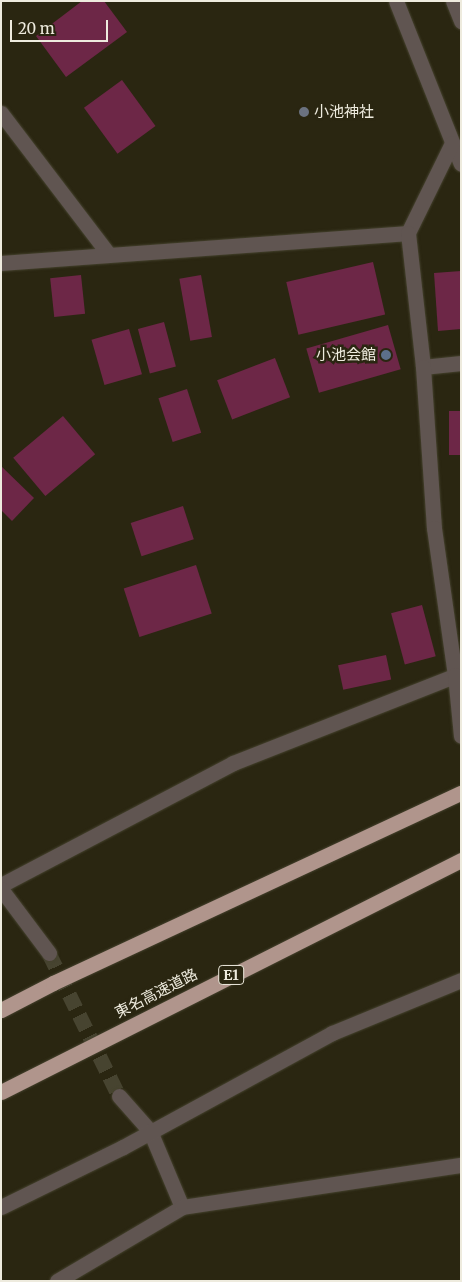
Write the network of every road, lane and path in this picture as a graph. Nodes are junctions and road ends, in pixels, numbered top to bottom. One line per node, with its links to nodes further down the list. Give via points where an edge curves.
1 (396, 1): 5 (street)
2 (453, 1): 3 (street)
3 (461, 21)
4 (1, 114): 8 (street)
5 (452, 144): 6 (street); 7 (street)
6 (461, 164)
7 (408, 233): 8 (street); 11 (street)
8 (109, 255): 9 (street)
9 (1, 263)
10 (461, 363): 11 (street)
11 (423, 367): 12 (street, via 434,528)
12 (458, 674): 13 (street); 16 (street, via 233,763)
13 (461, 736)
14 (461, 793): 20 (highway)
15 (461, 860): 21 (highway, 東名高速道路 / E1)
16 (1, 885)
17 (1, 889): 18 (street)
18 (49, 953)
19 (461, 980): 23 (street, via 332,1033)
20 (1, 1010)
21 (1, 1092)
22 (119, 1096): 23 (street)
23 (150, 1131): 25 (street); 26 (street)
24 (461, 1165): 26 (street)
25 (1, 1207)
26 (182, 1207): 27 (street)
27 (57, 1281)

